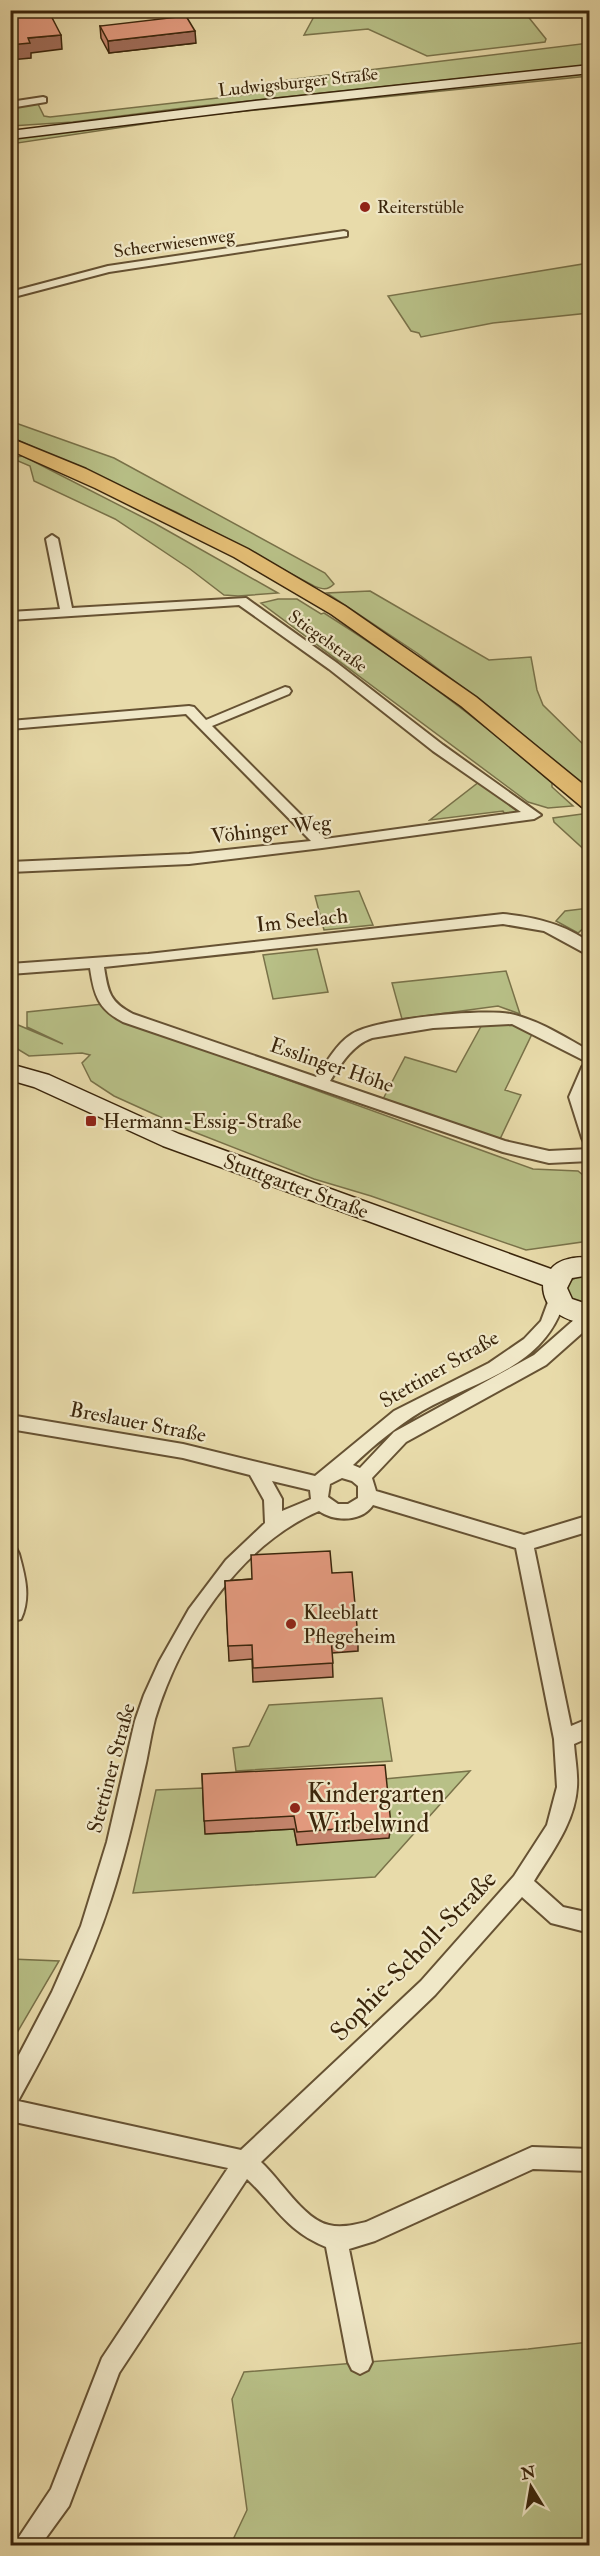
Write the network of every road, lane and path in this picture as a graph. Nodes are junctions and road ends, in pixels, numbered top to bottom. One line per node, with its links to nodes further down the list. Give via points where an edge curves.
1 (590, 69): 4 (main road, Ludwigsburger Straße)
2 (43, 100): 3 (street)
3 (10, 105)
4 (10, 135)
5 (344, 234): 6 (street, Scheerwiesenweg, via 108,269)
6 (10, 295)
7 (10, 443): 14 (main road, via 115,489 336,610 475,708)
8 (52, 539): 9 (street)
9 (67, 612): 10 (street, Stiegelstraße); 15 (street, Stiegelstraße, via 243,601)
10 (10, 616)
11 (285, 691): 13 (street)
12 (10, 725): 13 (street, via 189,710)
13 (204, 725): 16 (street)
14 (582, 796)
15 (534, 815): 16 (street, Vöhinger Weg)
16 (322, 844): 17 (street, Vöhinger Weg, via 189,859)
17 (10, 867)
18 (590, 951): 19 (street, Im Seelach, via 551,928 503,919)
19 (96, 963): 20 (street, Im Seelach); 26 (street, Esslinger Höhe, via 100,986 111,1009)
20 (10, 969)
21 (10, 1057): 25 (main road, Stuttgarter Straße, via 28,1065)
22 (590, 1058): 26 (street, via 514,1019 482,1017 361,1035)
23 (590, 1067): 27 (street, via 577,1097)
24 (10, 1072): 25 (main road, Stuttgarter Straße)
25 (41, 1081): 30 (main road, Stuttgarter Straße, via 171,1140)
26 (320, 1083): 28 (street, Esslinger Höhe, via 532,1154)
27 (590, 1138)
28 (590, 1155)
29 (590, 1266): 30 (main road, via 567,1269)
30 (556, 1290): 31 (main road, Stuttgarter Straße, via 564,1307); 34 (street, Stettiner Straße, via 551,1319 526,1347 402,1415)
31 (590, 1316): 35 (street, Stettiner Straße, via 540,1360 400,1437)
32 (10, 1422): 33 (street, Breslauer Straße, via 183,1451)
33 (256, 1469): 36 (street, Breslauer Straße); 39 (street, via 273,1499)
34 (334, 1472): 35 (street, via 348,1470); 36 (street, Stettiner Straße, via 322,1479)
35 (362, 1477): 37 (street, via 369,1489)
36 (321, 1493): 37 (street, via 335,1512 343,1513 359,1508); 39 (street, Stettiner Straße)
37 (368, 1496): 40 (street)
38 (590, 1523): 40 (street)
39 (274, 1526): 47 (street, Stettiner Straße, via 209,1595 163,1676 146,1719 129,1797 80,1958)
40 (524, 1543): 44 (street, Sophie-Scholl-Straße)
41 (10, 1554): 42 (street, via 18,1592 14,1613)
42 (10, 1614)
43 (590, 1727): 44 (street)
44 (564, 1739): 45 (street, Sophie-Scholl-Straße, via 567,1787 563,1808 555,1830)
45 (521, 1883): 46 (street, via 558,1916); 50 (street, Sophie-Scholl-Straße, via 428,1988)
46 (590, 1923)
47 (10, 2094)
48 (10, 2110): 50 (street)
49 (590, 2160): 51 (street, via 532,2158 367,2233 350,2240)
50 (245, 2162): 51 (street, via 306,2226); 53 (street, Sophie-Scholl-Straße, via 110,2366 60,2497)
51 (336, 2240): 52 (street)
52 (360, 2362)
53 (25, 2546)

